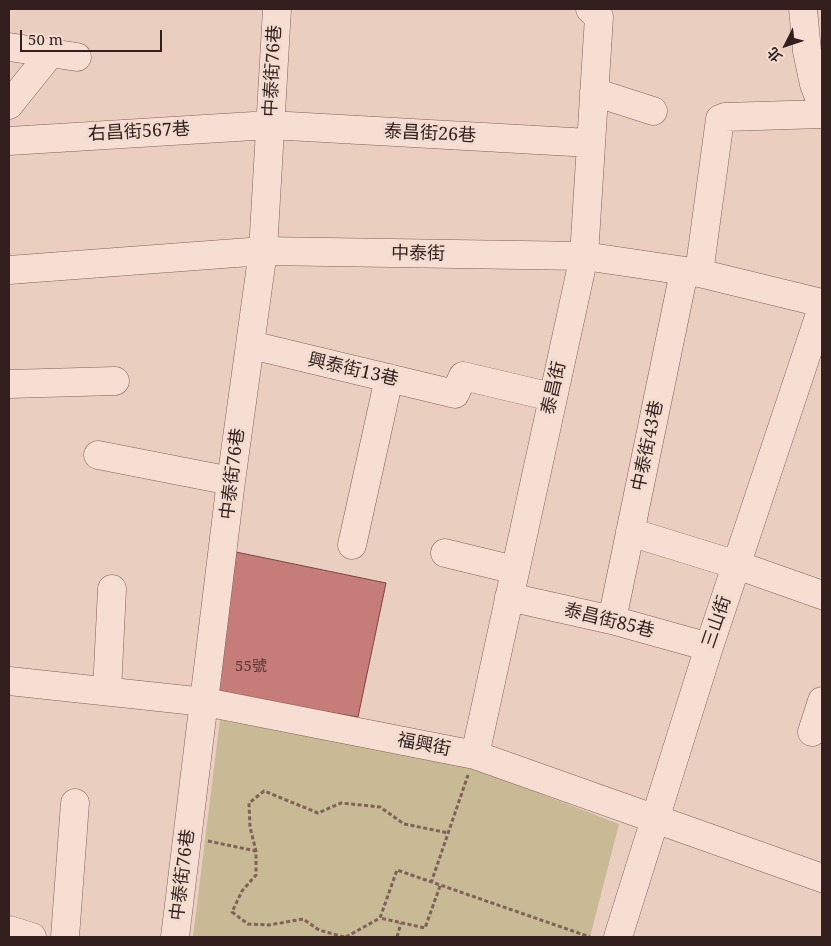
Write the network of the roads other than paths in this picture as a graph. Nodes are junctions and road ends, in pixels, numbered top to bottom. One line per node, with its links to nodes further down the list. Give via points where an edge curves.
1 (277, 9): 10 (street, 中泰街76巷)
2 (803, 9): 7 (street, via 809,59)
3 (594, 13): 5 (street, 泰昌街)
4 (9, 47): 6 (street, via 64,55)
5 (594, 92): 8 (street); 12 (street, 泰昌街)
6 (9, 105)
7 (822, 105)
8 (654, 112)
9 (822, 114): 16 (street, 中泰街43巷, via 720,119)
10 (270, 124): 11 (street, 右昌街567巷); 12 (street, 泰昌街26巷); 13 (street, 中泰街76巷)
11 (9, 141)
12 (590, 143): 14 (street, 泰昌街)
13 (263, 251): 14 (street, 中泰街); 15 (street, 中泰街); 19 (street, 中泰街76巷)
14 (584, 256): 16 (street, 中泰街); 23 (street, 泰昌街)
15 (9, 270)
16 (691, 272): 17 (street, 中泰街); 26 (street, 中泰街43巷)
17 (822, 303)
18 (822, 308): 29 (street, 三山街)
19 (251, 345): 20 (street, 興泰街13巷); 25 (street, 中泰街76巷)
20 (388, 378): 23 (street, 興泰街13巷, via 455,394 463,376); 27 (street)
21 (115, 381): 22 (street)
22 (9, 384)
23 (552, 398): 30 (street, 泰昌街)
24 (98, 455): 25 (street)
25 (232, 481): 39 (street, 中泰街76巷)
26 (630, 532): 29 (street); 34 (street, 中泰街43巷)
27 (352, 545)
28 (445, 553): 30 (street)
29 (737, 565): 32 (street); 35 (street, 三山街)
30 (515, 570): 33 (street, 泰昌街)
31 (112, 589): 37 (street)
32 (822, 595)
33 (509, 597): 34 (street, 泰昌街85巷); 41 (street, 泰昌街)
34 (612, 620): 35 (street, 泰昌街85巷)
35 (709, 647): 43 (street, 三山街)
36 (9, 681): 37 (street, 福興街)
37 (107, 691): 39 (street, 福興街)
38 (822, 701): 40 (street)
39 (205, 702): 41 (street, 福興街); 48 (street, 中泰街76巷)
40 (812, 732)
41 (475, 755): 43 (street, 福興街)
42 (75, 803): 47 (street)
43 (656, 819): 44 (street, 福興街); 49 (street, 三山街)
44 (822, 878)
45 (9, 930): 46 (street)
46 (32, 937)
47 (65, 937)
48 (175, 937)
49 (618, 937)

